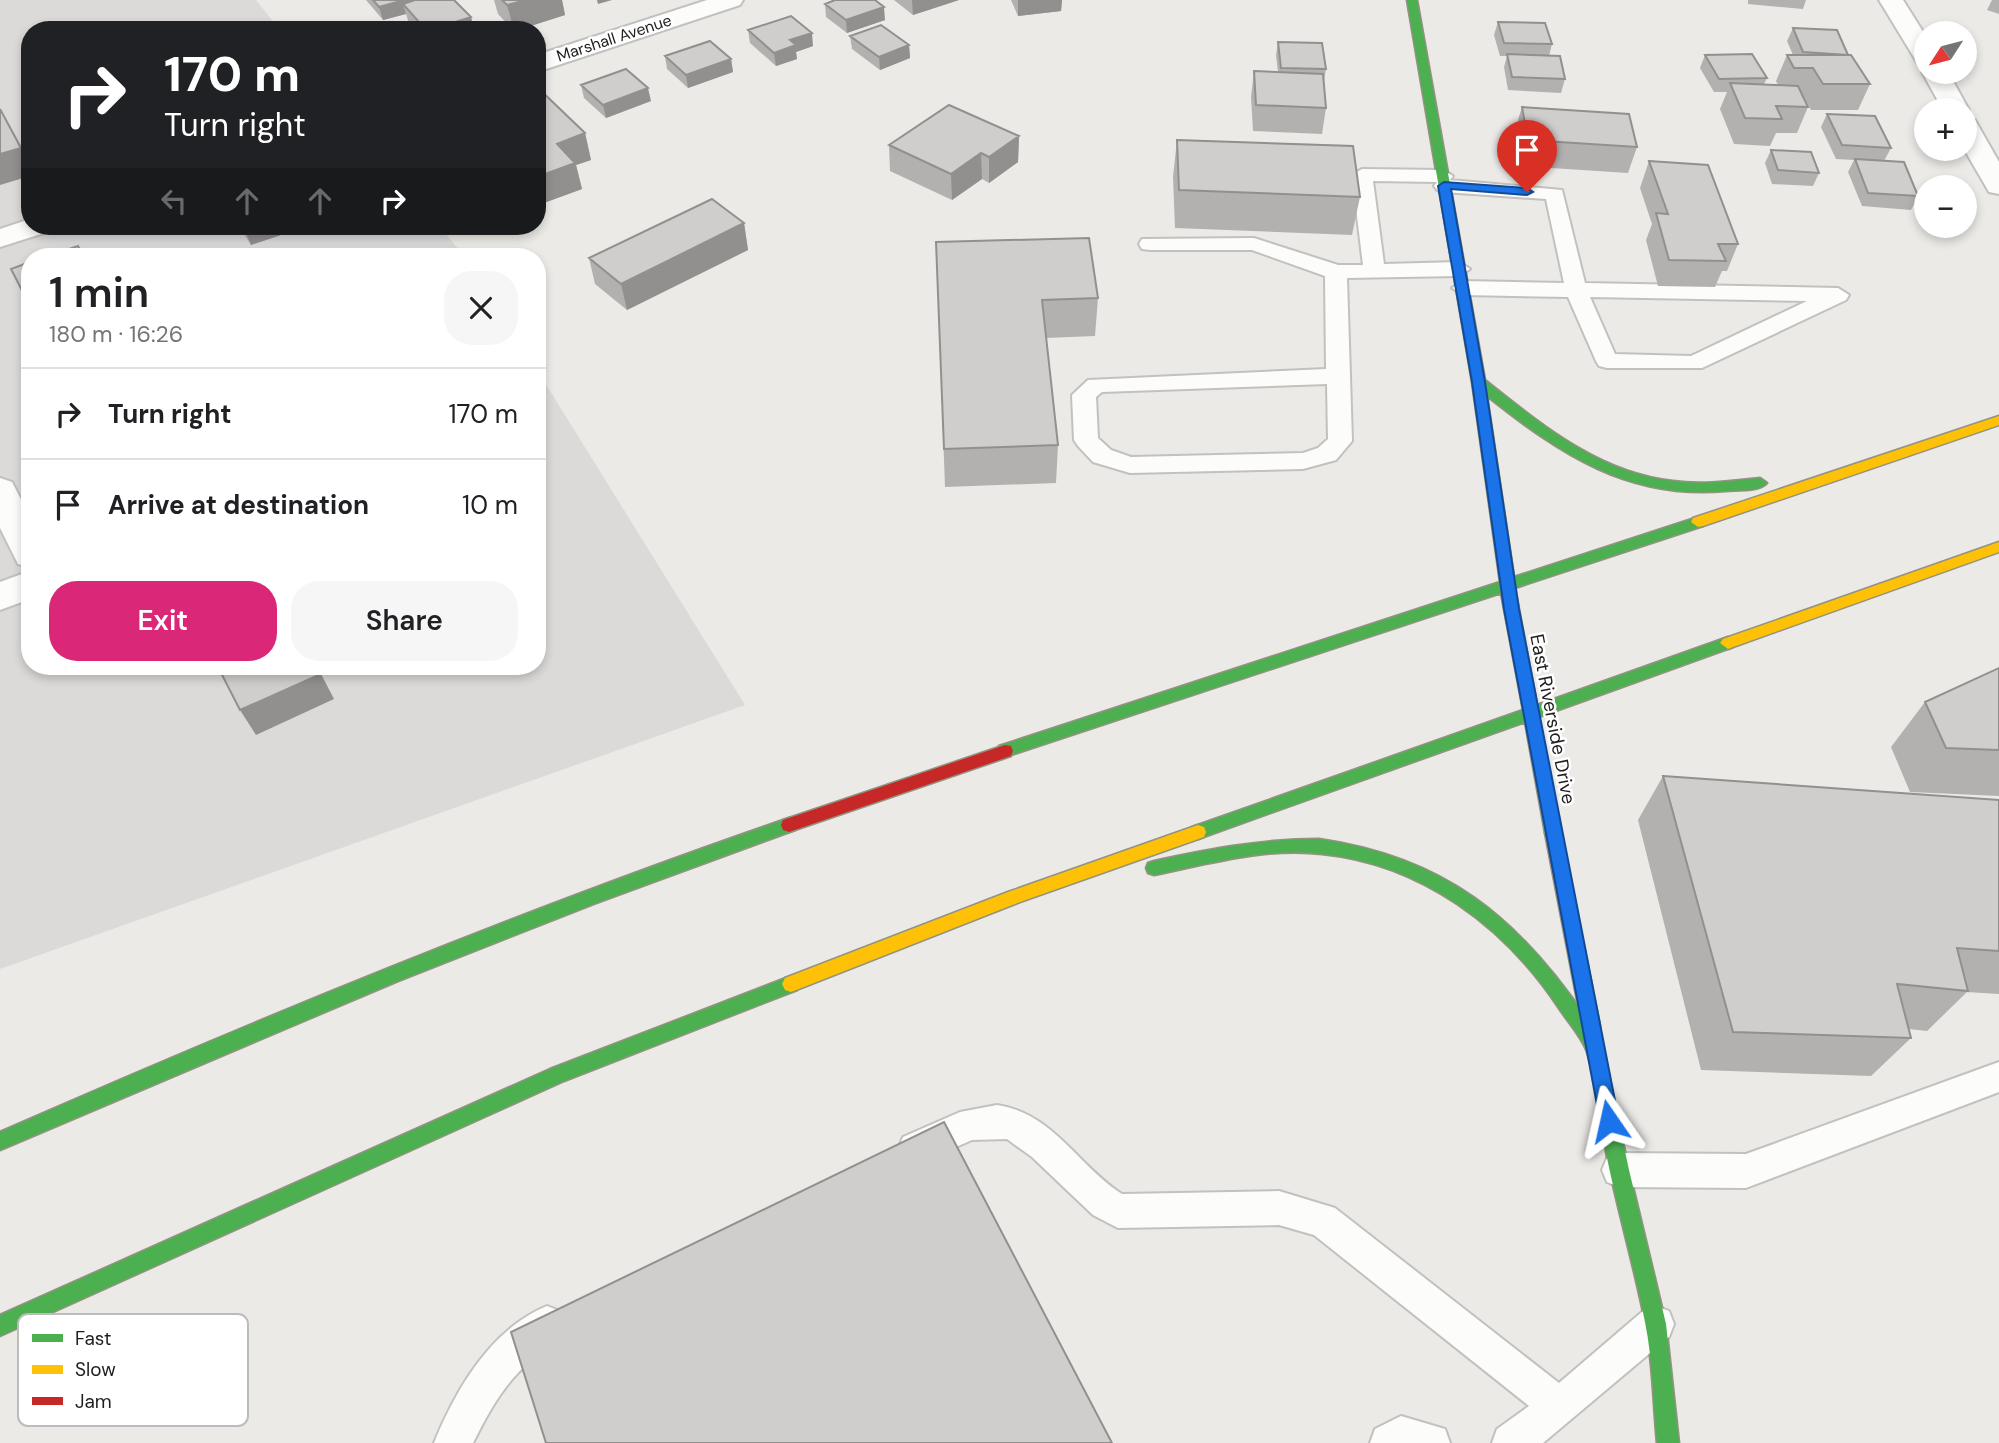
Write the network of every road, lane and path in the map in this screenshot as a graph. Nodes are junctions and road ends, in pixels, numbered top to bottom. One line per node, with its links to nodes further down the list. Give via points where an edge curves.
1 (731, 0): 5 (street, Marshall Avenue)
2 (1412, 0): 7 (main road, East Riverside Drive)
3 (1891, 0): 4 (street)
4 (1914, 38)
5 (546, 61)
6 (1977, 147): 8 (street)
7 (1443, 181): 12 (lane, via 1362,175); 14 (main road, East Riverside Drive); 15 (lane, via 1555,194)
8 (1999, 186)
9 (21, 231): 10 (street)
10 (0, 238)
11 (1150, 244): 13 (lane, via 1254,244)
12 (1374, 270): 13 (lane); 14 (lane)
13 (1336, 272): 16 (lane)
14 (1461, 278): 15 (lane); 17 (main road, East Riverside Drive)
15 (1576, 290): 15 (lane, via 1824,294 1838,295 1694,363 1607,361)
16 (1338, 376): 16 (lane, via 1096,385 1084,394 1086,440 1102,456 1130,466 1303,461 1327,454 1340,441)
17 (1479, 382): 19 (main road, via 1572,452 1628,481 1655,487 1739,487); 23 (main road, East Riverside Drive)
18 (1999, 419): 19 (main road)
19 (1919, 448): 23 (main road)
20 (0, 490): 21 (street)
21 (21, 536)
22 (1999, 547): 26 (main road)
23 (1507, 583): 26 (main road, East Riverside Drive); 30 (main road, via 708,853 298,1011)
24 (21, 588): 25 (street)
25 (0, 597)
26 (1530, 713): 27 (main road); 28 (main road, East Riverside Drive)
27 (1014, 897): 28 (main road, via 1250,848 1346,848 1426,874 1489,915 1527,954); 34 (main road, via 557,1075)
28 (1595, 1048): 32 (main road, East Riverside Drive)
29 (1999, 1077): 32 (lane, via 1746,1171)
30 (0, 1141)
31 (887, 1162): 38 (lane, via 963,1127 992,1121 1010,1123 1118,1211 1279,1208 1323,1220)
32 (1619, 1170): 36 (main road, East Riverside Drive)
33 (571, 1308): 39 (lane, via 517,1345 484,1381)
34 (27, 1314)
35 (18, 1318): 37 (main road)
36 (1656, 1324): 38 (lane); 43 (main road, East Riverside Drive)
37 (0, 1326)
38 (1560, 1407): 42 (lane)
39 (453, 1443)
40 (1388, 1443): 41 (lane, via 1401,1434)
41 (1431, 1443)
42 (1511, 1443)
43 (1668, 1443)

